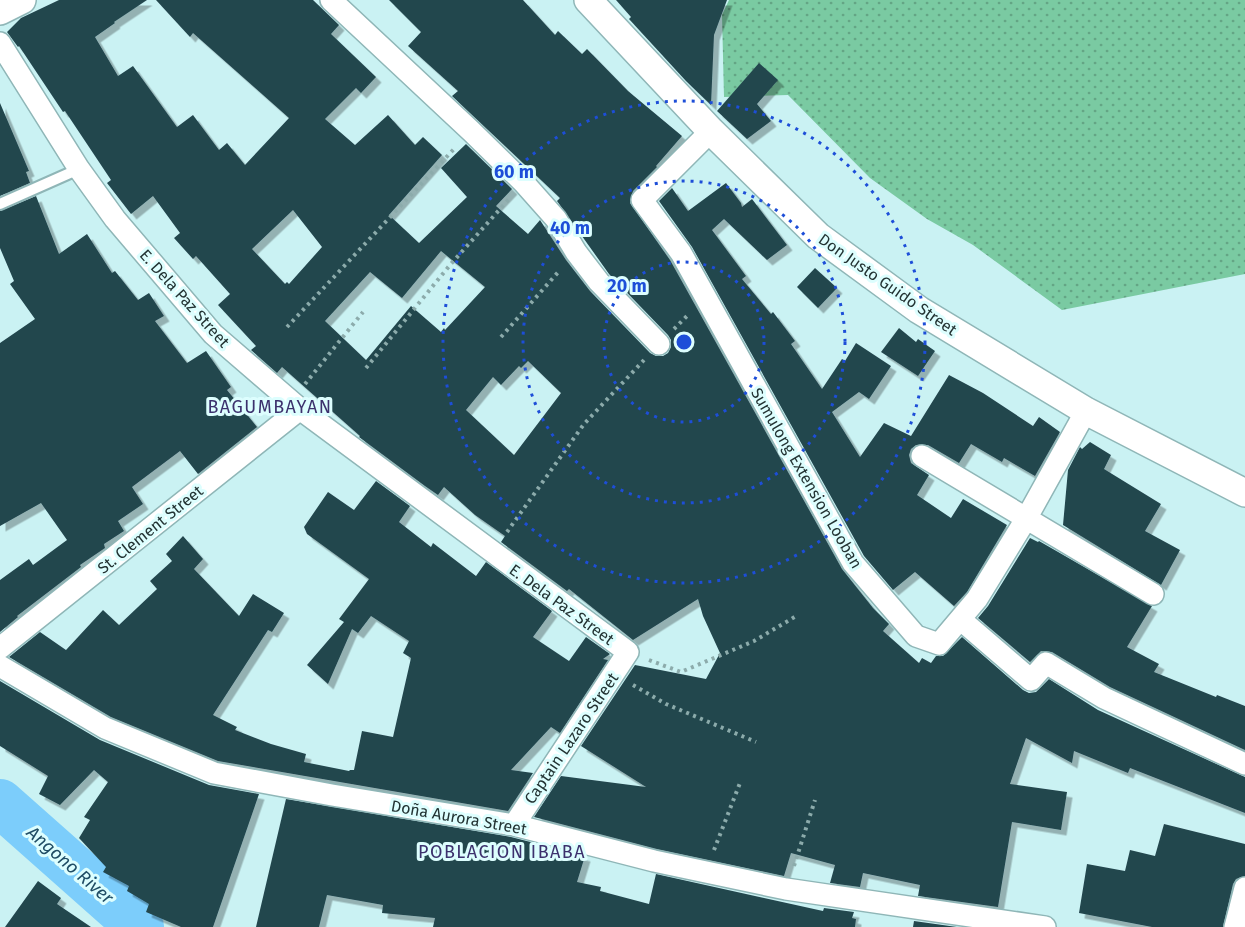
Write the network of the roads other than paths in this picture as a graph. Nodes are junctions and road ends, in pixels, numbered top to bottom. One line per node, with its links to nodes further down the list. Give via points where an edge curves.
1 (22, 0): 4 (street)
2 (331, 0): 9 (street, via 524,183 556,219 599,282)
3 (588, 0): 6 (street, Don Justo Guido Street)
4 (0, 11)
5 (0, 43): 7 (street, E. Dela Paz Street)
6 (711, 131): 11 (street, Don Justo Guido Street, via 818,236 919,309); 16 (street, Sumulong Extension Looban, via 642,200 681,253 853,563 916,636 939,644)
7 (79, 169): 8 (lane); 10 (street, E. Dela Paz Street, via 213,334)
8 (0, 204)
9 (659, 344)
10 (295, 405): 17 (street, St. Clement Street); 18 (street, E. Dela Paz Street)
11 (1086, 411): 13 (street, Don Justo Guido Street); 14 (street, Sumulong Extension Looban)
12 (922, 456): 14 (street)
13 (1245, 493)
14 (1026, 519): 15 (street); 16 (street, Sumulong Extension Looban, via 977,599)
15 (1153, 594)
16 (960, 619): 20 (street, via 1031,680 1046,663 1104,698)
17 (0, 648)
18 (628, 652): 21 (street, Captain Lazaro Street)
19 (0, 666): 21 (street, Doña Aurora Street, via 105,728 214,773)
20 (1245, 764)
21 (514, 825): 23 (street, Doña Aurora Street, via 706,874)
22 (1245, 888): 24 (street)
23 (1045, 927)
24 (1235, 927)

